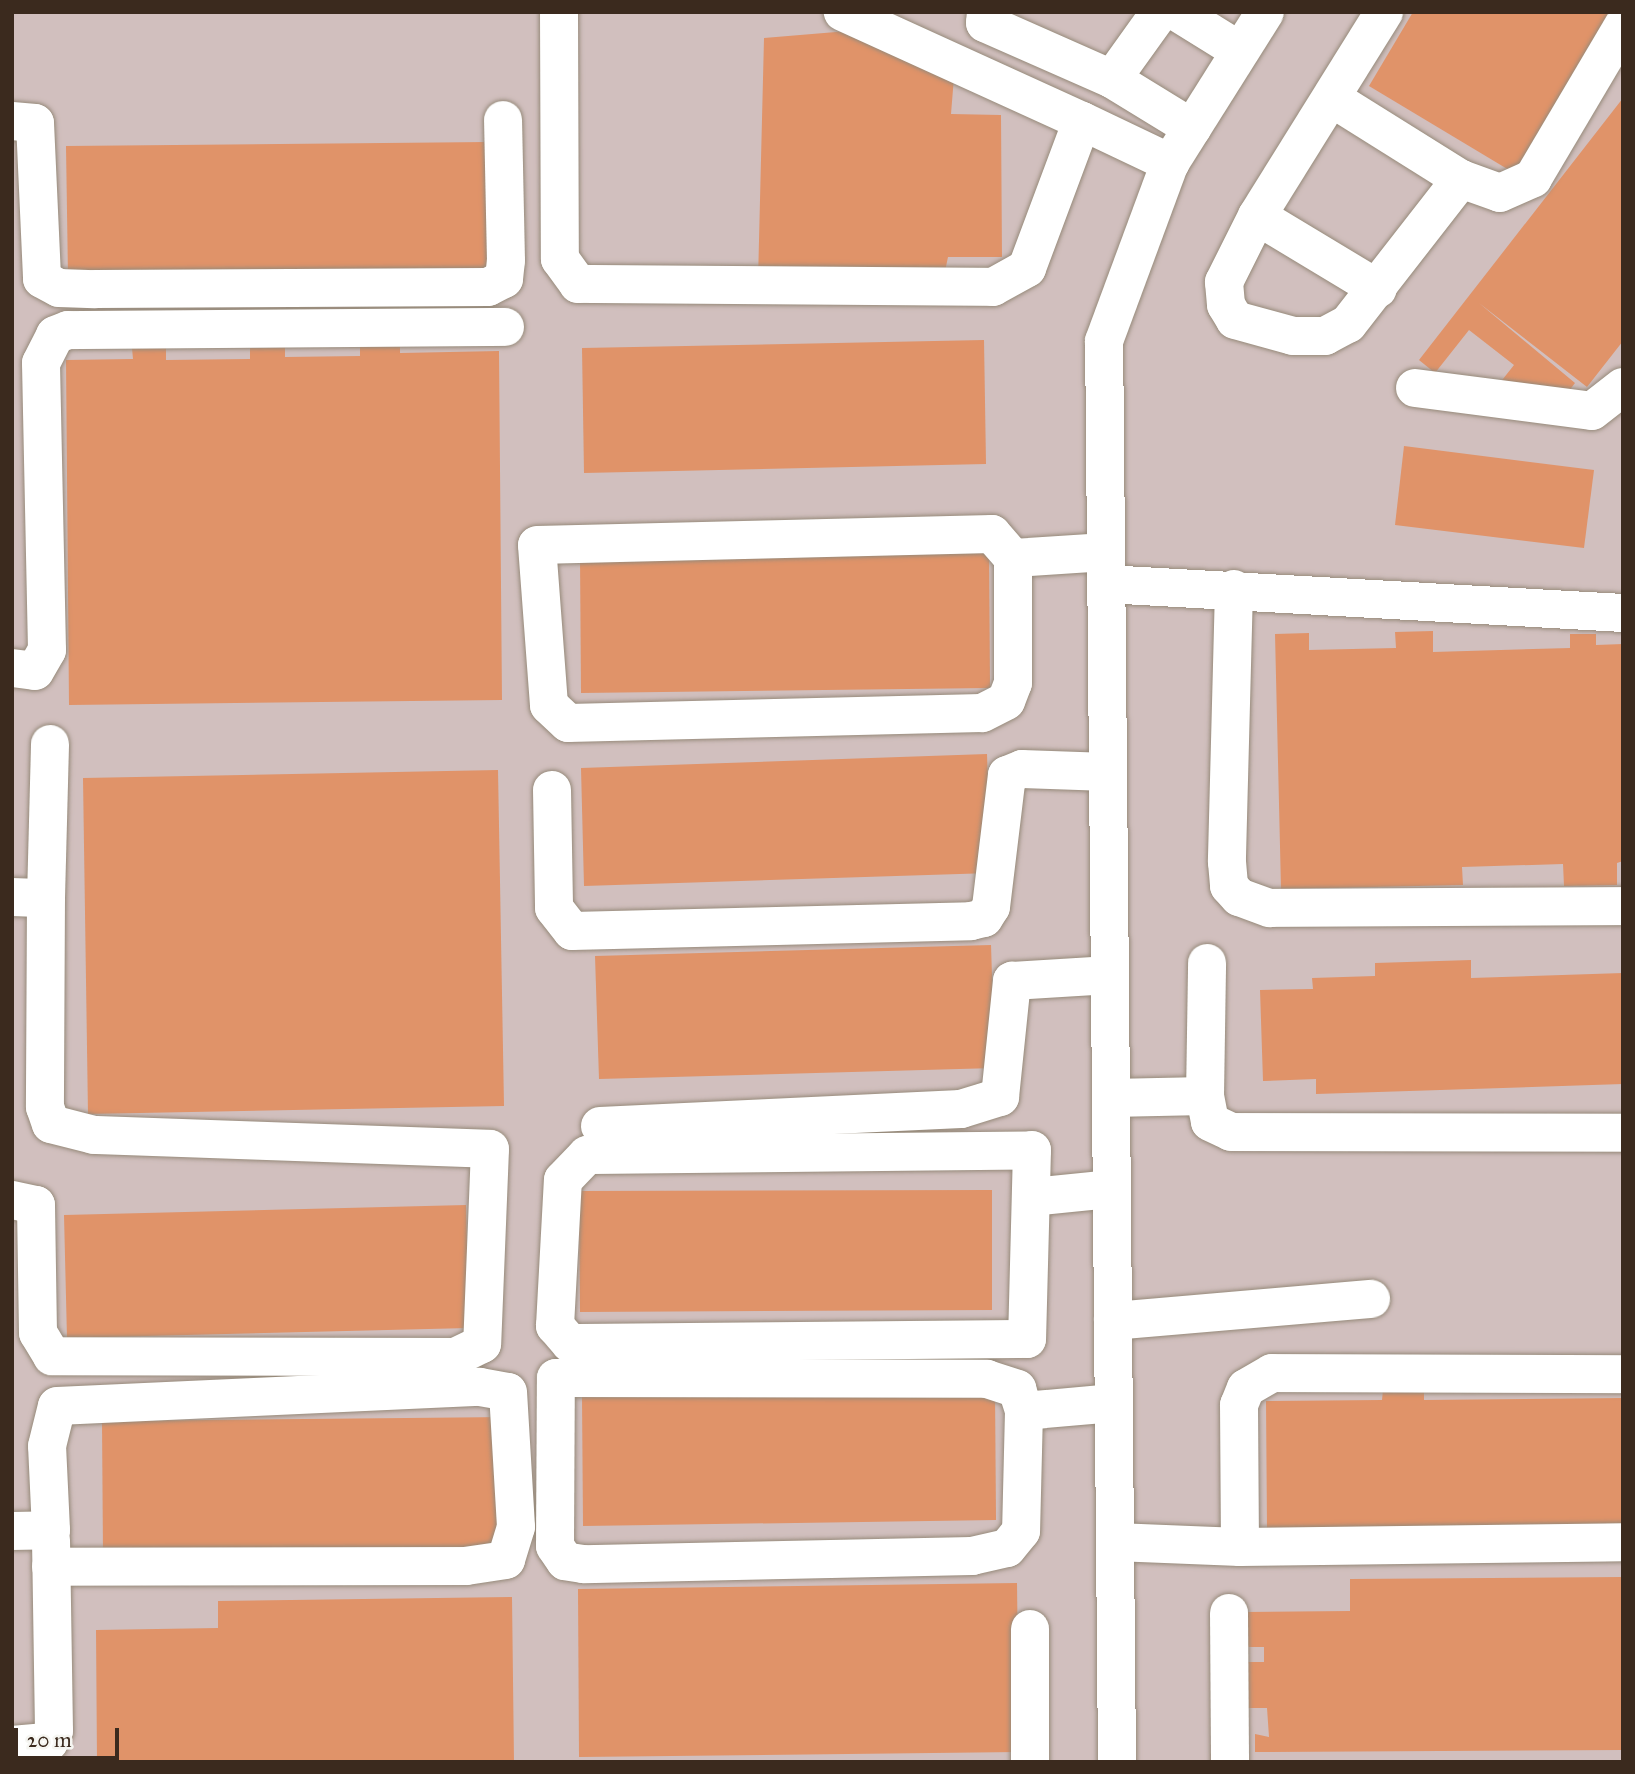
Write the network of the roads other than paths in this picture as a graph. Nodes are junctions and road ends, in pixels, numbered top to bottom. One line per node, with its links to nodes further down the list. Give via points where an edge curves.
1 (559, 12): 14 (street, via 560,260 578,284 993,287 1027,268)
2 (843, 12): 14 (street)
3 (986, 12): 10 (street, via 985,23)
4 (1160, 12): 10 (street)
5 (1177, 12): 9 (street)
6 (1265, 12): 9 (street)
7 (1384, 12): 11 (street)
8 (1623, 26): 17 (street, via 1533,178 1500,193)
9 (1240, 51): 15 (street)
10 (1112, 79): 15 (street)
11 (1332, 99): 17 (street); 18 (street)
12 (503, 120): 13 (street, via 506,261 504,279 488,287 109,289 59,288 42,279 35,123)
13 (12, 121)
14 (1082, 121): 16 (street)
15 (1192, 128): 16 (street)
16 (1170, 163): 25 (street, via 1104,341)
17 (1461, 179): 19 (street)
18 (1257, 216): 19 (street); 19 (street, via 1224,282 1235,320 1257,329 1325,336 1348,324)
19 (1378, 289)
20 (505, 327): 21 (street, via 68,330 55,335)
21 (27, 362): 28 (street, via 47,650 35,671)
22 (1623, 387): 23 (street, via 1592,411)
23 (1415, 388)
24 (1013, 558): 24 (street, via 1013,683 1006,701 982,713 568,723 549,705 537,545 992,534); 25 (street)
25 (1106, 568): 26 (street); 30 (street)
26 (1234, 589): 27 (street); 33 (street, via 1227,862 1229,886 1238,897 1270,908)
27 (1623, 613)
28 (12, 668)
29 (50, 744): 32 (street)
30 (1108, 772): 31 (street, via 1022,769 1007,775 990,907 985,918 971,920 572,930 554,908); 35 (street)
31 (552, 790)
32 (29, 898): 42 (street, via 45,1107 51,1124 94,1135 489,1149 482,1345 455,1357 52,1356 37,1333 36,1205)
33 (1623, 906)
34 (1207, 963): 36 (street)
35 (1110, 975): 37 (street); 38 (street, via 1012,981 1000,1097 961,1109)
36 (1205, 1096): 37 (street); 39 (street, via 1210,1122 1231,1132)
37 (1111, 1098): 40 (street)
38 (600, 1126)
39 (1623, 1133)
40 (1111, 1189): 41 (street); 44 (street)
41 (1032, 1197): 41 (street, via 1027,1339 570,1343 555,1326 563,1180 587,1155 1032,1150)
42 (12, 1200)
43 (1371, 1299): 44 (street)
44 (1113, 1321): 46 (street)
45 (1623, 1374): 51 (street, via 1272,1373 1246,1388 1239,1405)
46 (1114, 1403): 47 (street); 49 (street)
47 (1024, 1411): 47 (street, via 1017,1389 987,1379 556,1378 555,1546 565,1562 583,1564 972,1556 1007,1548 1021,1531)
48 (12, 1531): 52 (street)
49 (1115, 1542): 51 (street); 57 (street)
50 (1623, 1542): 51 (street)
51 (1240, 1547)
52 (51, 1549): 52 (street, via 47,1446 57,1406 492,1387 508,1392 514,1411 516,1527 513,1546 498,1563); 55 (street, via 54,1731 49,1742)
53 (1229, 1613): 58 (street)
54 (1030, 1629): 56 (street)
55 (12, 1745)
56 (1030, 1762)
57 (1117, 1762)
58 (1230, 1762)

